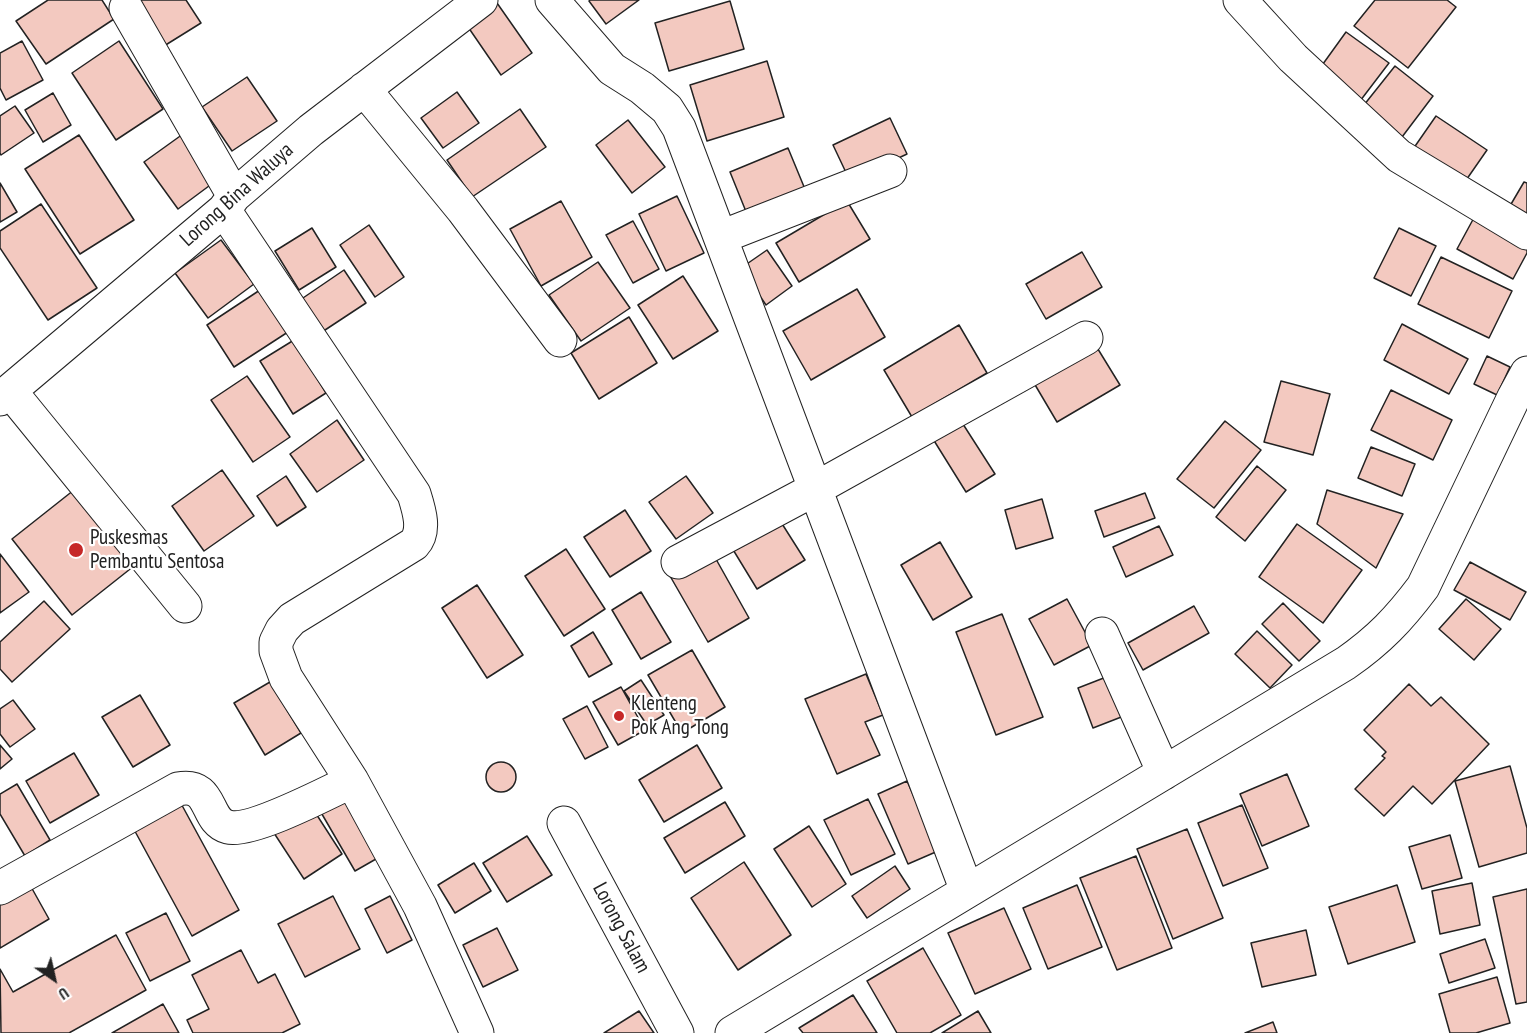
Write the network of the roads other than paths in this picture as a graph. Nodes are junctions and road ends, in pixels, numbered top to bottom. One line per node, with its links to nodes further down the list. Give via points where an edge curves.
1 (481, 0): 5 (street, Lorong Bina Waluya)
2 (552, 0): 9 (street, via 612,69 642,88 680,128)
3 (1240, 0): 8 (street, via 1293,58 1399,156)
4 (126, 8): 7 (street)
5 (364, 89): 7 (street, Lorong Bina Waluya, via 310,130); 11 (street, via 463,210)
6 (890, 171): 9 (street)
7 (229, 203): 13 (street, Lorong Bina Waluya); 19 (street, via 414,494 420,510 420,531 414,544 292,619 276,642 286,678)
8 (1527, 233)
9 (721, 237): 14 (street)
10 (1086, 338): 14 (street)
11 (560, 340)
12 (1527, 373): 18 (street, via 1423,587 1404,612 1369,647 1346,663)
13 (5, 395): 16 (street)
14 (815, 489): 15 (street); 22 (street)
15 (678, 562)
16 (185, 606)
17 (1102, 634): 18 (street)
18 (1164, 773): 22 (street)
19 (352, 781): 21 (street, via 272,818 236,828 222,825 202,794 188,787 178,789); 23 (street, via 420,906)
20 (564, 823): 24 (street, Lorong Salam)
21 (0, 888)
22 (967, 891): 25 (street)
23 (477, 1033)
24 (677, 1033)
25 (732, 1033)

